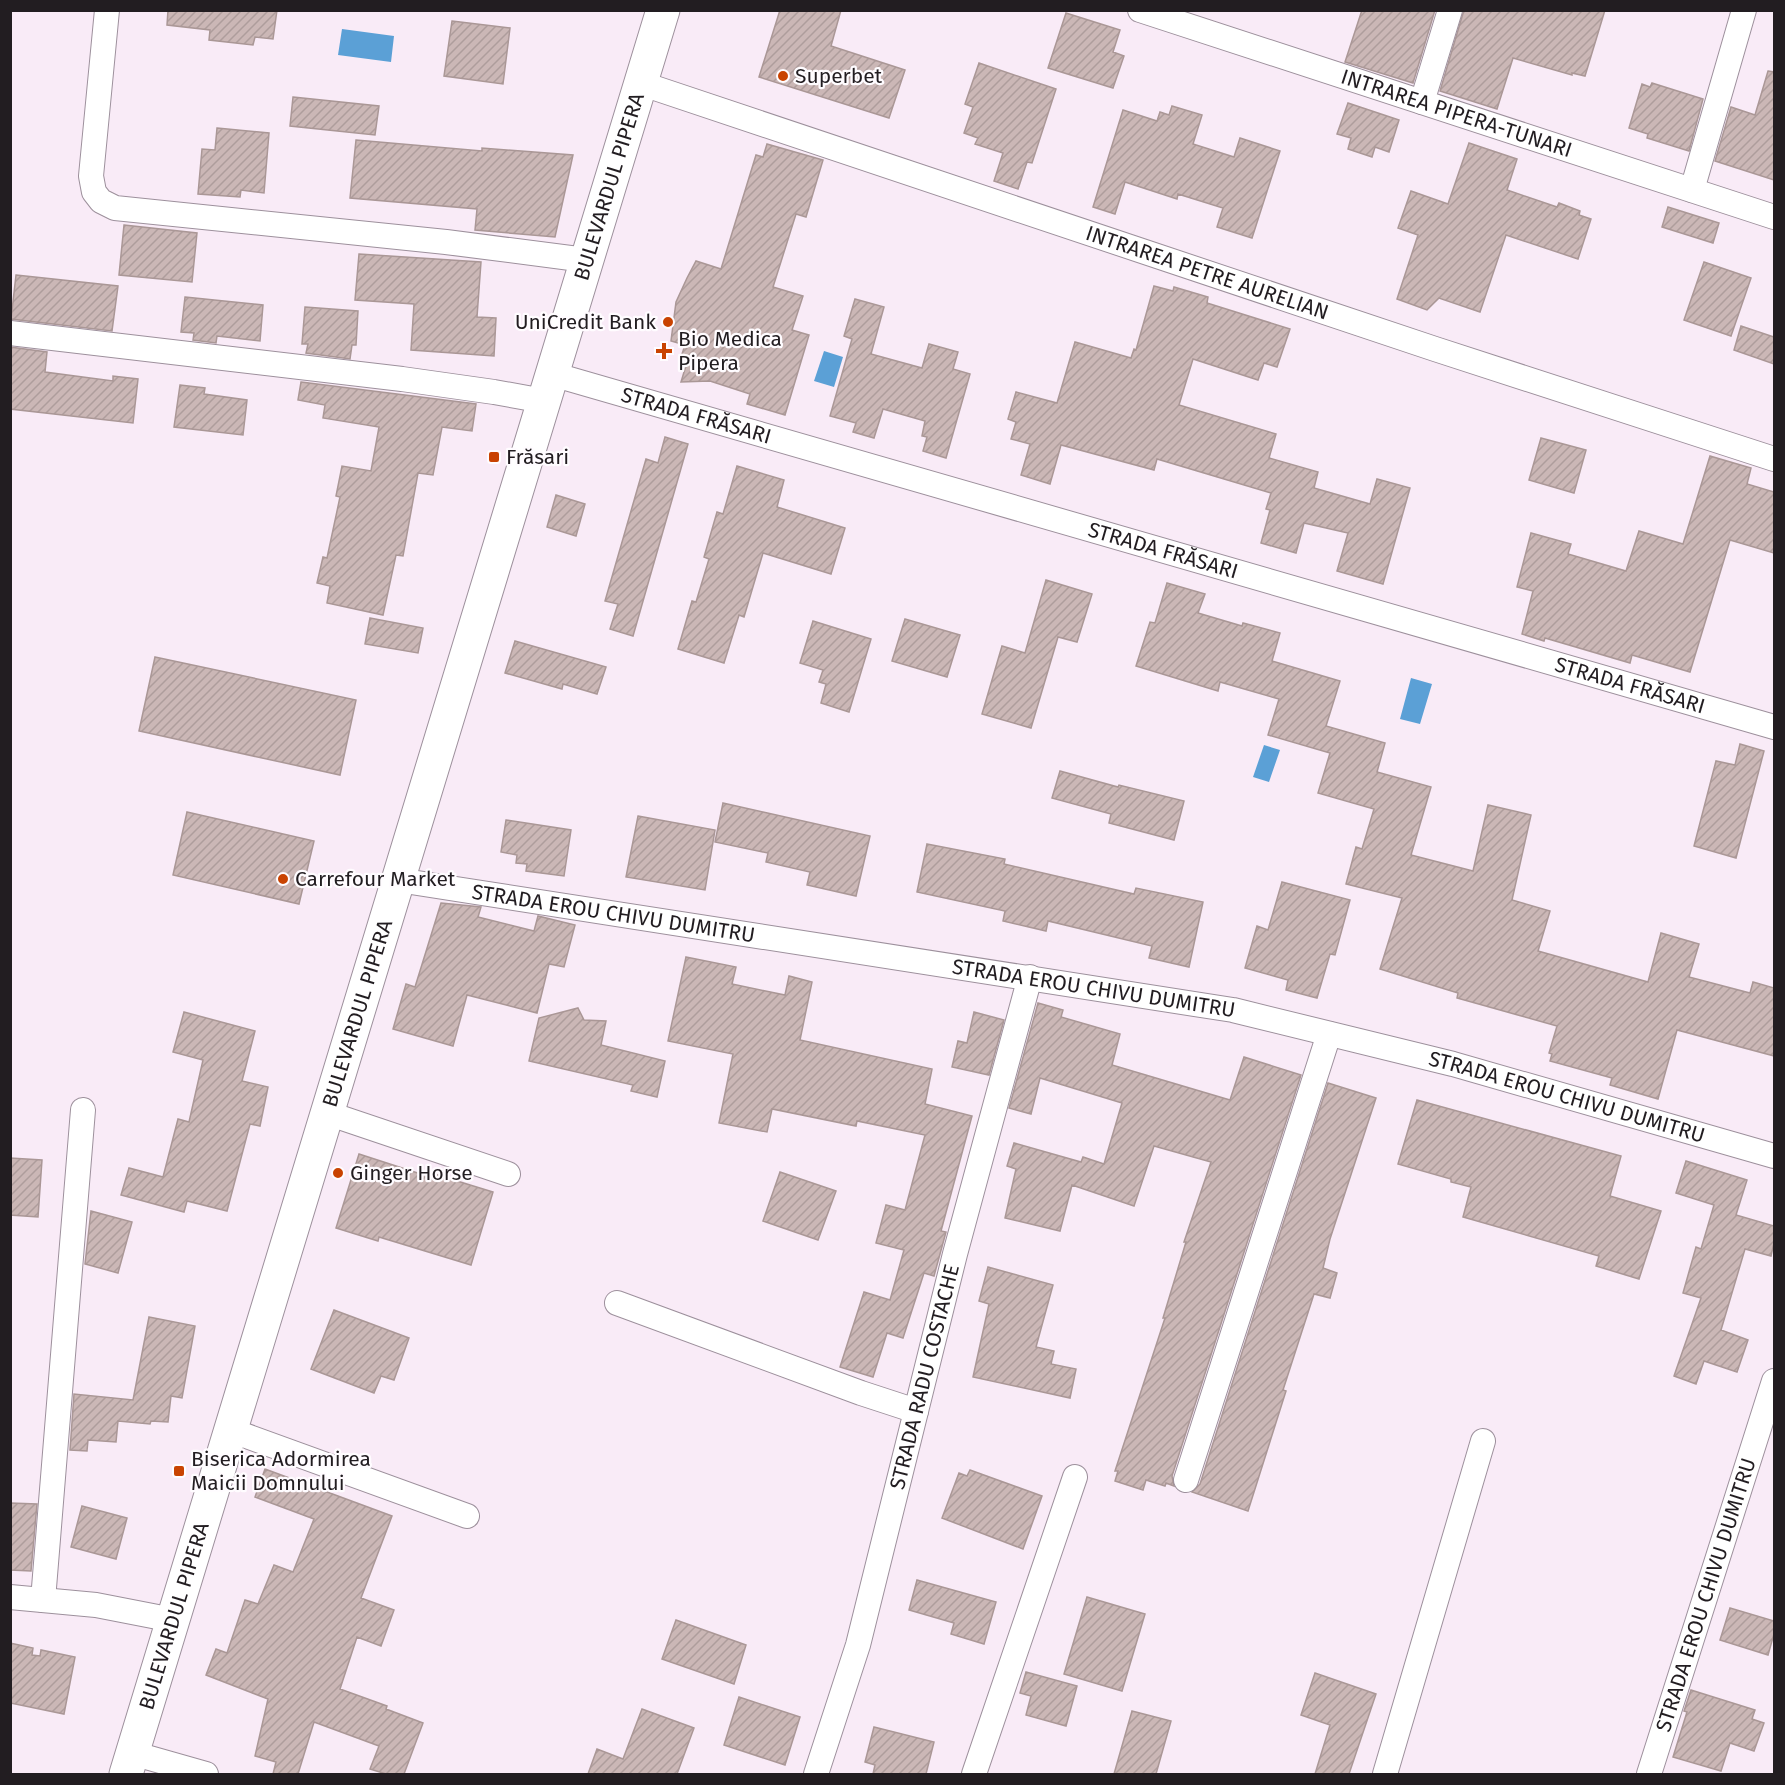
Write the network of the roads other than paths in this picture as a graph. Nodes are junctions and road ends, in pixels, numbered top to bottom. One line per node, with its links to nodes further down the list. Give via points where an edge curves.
1 (107, 10): 10 (street, via 91,176 94,192 101,201 115,208 166,215)
2 (663, 10): 6 (main road, BULEVARDUL PIPERA)
3 (1140, 10): 7 (street, INTRAREA PIPERA-TUNARI)
4 (1450, 10): 7 (street)
5 (1744, 10): 8 (street)
6 (640, 83): 10 (main road, BULEVARDUL PIPERA); 13 (street, INTRAREA PETRE AURELIAN, via 1423,346)
7 (1422, 102): 8 (street, INTRAREA PIPERA-TUNARI)
8 (1692, 190): 9 (street, INTRAREA PIPERA-TUNARI)
9 (1774, 217)
10 (586, 260): 12 (main road, BULEVARDUL PIPERA)
11 (10, 333): 12 (street, STRADA FRĂSARI, via 494,392)
12 (548, 388): 14 (street, STRADA FRĂSARI); 15 (main road, BULEVARDUL PIPERA)
13 (1774, 459)
14 (1774, 728)
15 (398, 880): 16 (street, STRADA EROU CHIVU DUMITRU); 19 (main road, BULEVARDUL PIPERA)
16 (1030, 977): 17 (street, STRADA EROU CHIVU DUMITRU, via 1233,1010); 24 (street, STRADA RADU COSTACHE)
17 (1329, 1034): 20 (street, STRADA EROU CHIVU DUMITRU, via 1453,1064); 28 (street)
18 (83, 1110): 31 (street)
19 (327, 1113): 21 (street); 25 (main road, BULEVARDUL PIPERA)
20 (1774, 1156)
21 (508, 1174)
22 (616, 1303): 24 (street)
23 (1774, 1381): 38 (street, STRADA EROU CHIVU DUMITRU)
24 (916, 1411): 35 (street, STRADA RADU COSTACHE, via 858,1645)
25 (230, 1430): 29 (street); 32 (main road, BULEVARDUL PIPERA)
26 (1483, 1441): 37 (street)
27 (1075, 1477): 36 (street)
28 (1186, 1480)
29 (467, 1516)
30 (10, 1597): 31 (street)
31 (43, 1600): 32 (street)
32 (173, 1620): 33 (main road, BULEVARDUL PIPERA)
33 (129, 1764): 34 (street)
34 (206, 1774)
35 (816, 1774)
36 (974, 1774)
37 (1385, 1774)
38 (1649, 1774)

